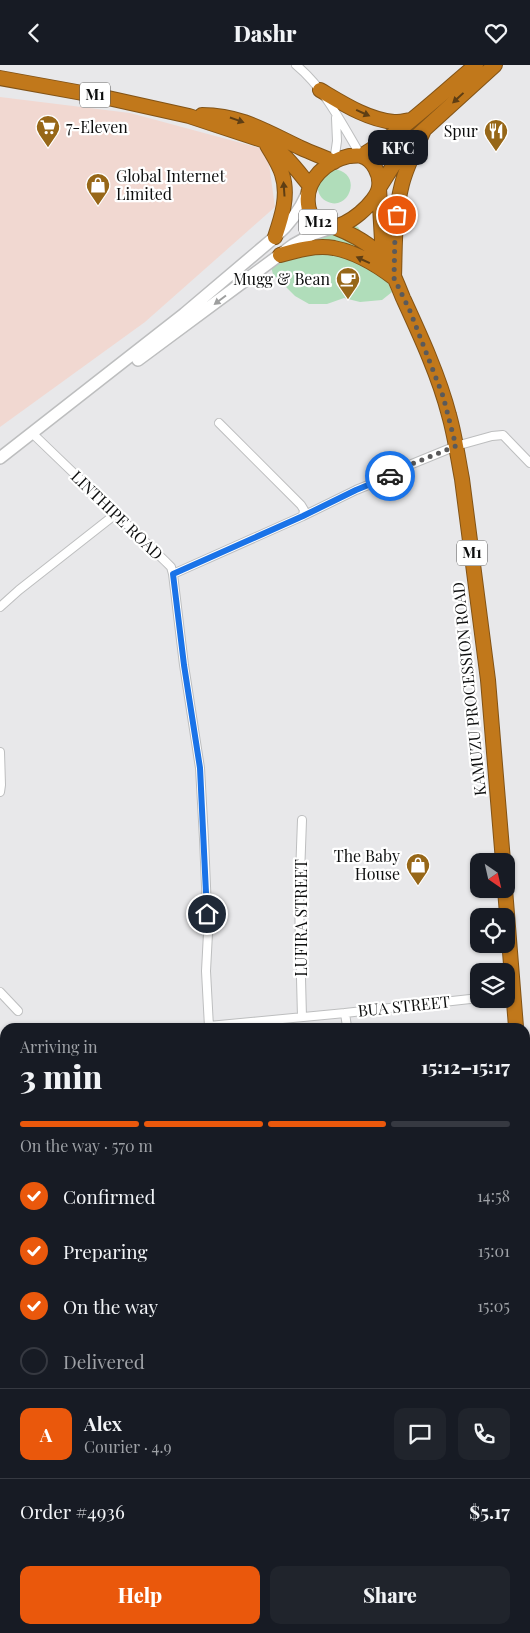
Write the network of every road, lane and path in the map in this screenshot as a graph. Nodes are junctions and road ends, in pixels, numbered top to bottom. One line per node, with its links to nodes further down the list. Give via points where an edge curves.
1 (296, 65): 5 (street)
2 (476, 65): 8 (highway)
3 (494, 65): 9 (highway, M12, one-way to 9)
4 (0, 78): 7 (highway, M1)
5 (320, 90): 6 (street); 8 (highway, one-way to 8, via 380,119 394,122)
6 (335, 113): 11 (street); 12 (street, via 338,134)
7 (189, 115): 10 (highway, M1); 12 (highway, M1, one-way to 12, via 233,118)
8 (411, 120): 11 (highway)
9 (424, 130): 13 (highway, M12, via 405,147); 19 (highway, via 399,197)
10 (265, 141): 14 (highway, M1, via 287,157); 16 (highway, one-way to 10, via 285,191 282,173)
11 (361, 156): 12 (highway); 13 (highway, via 374,166)
12 (334, 161): 14 (highway, M12, via 318,174)
13 (379, 188): 15 (highway, M12, via 364,210); 18 (highway, M1)
14 (308, 190): 15 (highway, M12, via 308,207 312,216 316,221); 16 (main road, via 299,211)
15 (334, 227): 17 (main road, via 304,239); 18 (highway, M1, via 364,242)
16 (275, 237): 20 (main road)
17 (280, 255): 19 (highway, one-way to 17, via 360,257 334,248 302,249); 20 (main road, one-way to 20, via 146,355)
18 (384, 258): 19 (highway, KAMUZU PROCESSION ROAD / M1)
19 (394, 278): 23 (highway, KAMUZU PROCESSION ROAD / M1, via 443,396)
20 (75, 400): 22 (main road)
21 (219, 423): 27 (street, via 301,505)
22 (32, 433): 24 (main road); 26 (street, LINTHIPE ROAD)
23 (456, 446): 25 (street, via 503,435); 27 (street); 33 (highway, KAMUZU PROCESSION ROAD / M1, via 488,680)
24 (0, 458)
25 (530, 463)
26 (116, 513): 28 (street, LINTHIPE ROAD, via 171,567); 29 (street)
27 (304, 513): 28 (street)
28 (173, 574): 42 (street, LINTHIPE ROAD, via 200,768)
29 (0, 607)
30 (0, 752): 31 (street)
31 (0, 792)
32 (302, 820): 41 (street, LUFIRA STREET, via 299,902)
33 (502, 853)
34 (506, 898): 35 (highway)
35 (509, 963)
36 (0, 992): 39 (street)
37 (470, 999): 40 (street, BUA STREET)
38 (513, 1008): 45 (highway)
39 (18, 1011)
40 (345, 1013): 41 (street, BUA STREET); 44 (street)
41 (302, 1017): 43 (street, BUA STREET)
42 (209, 1023)
43 (246, 1023)
44 (346, 1023)
45 (515, 1023)

